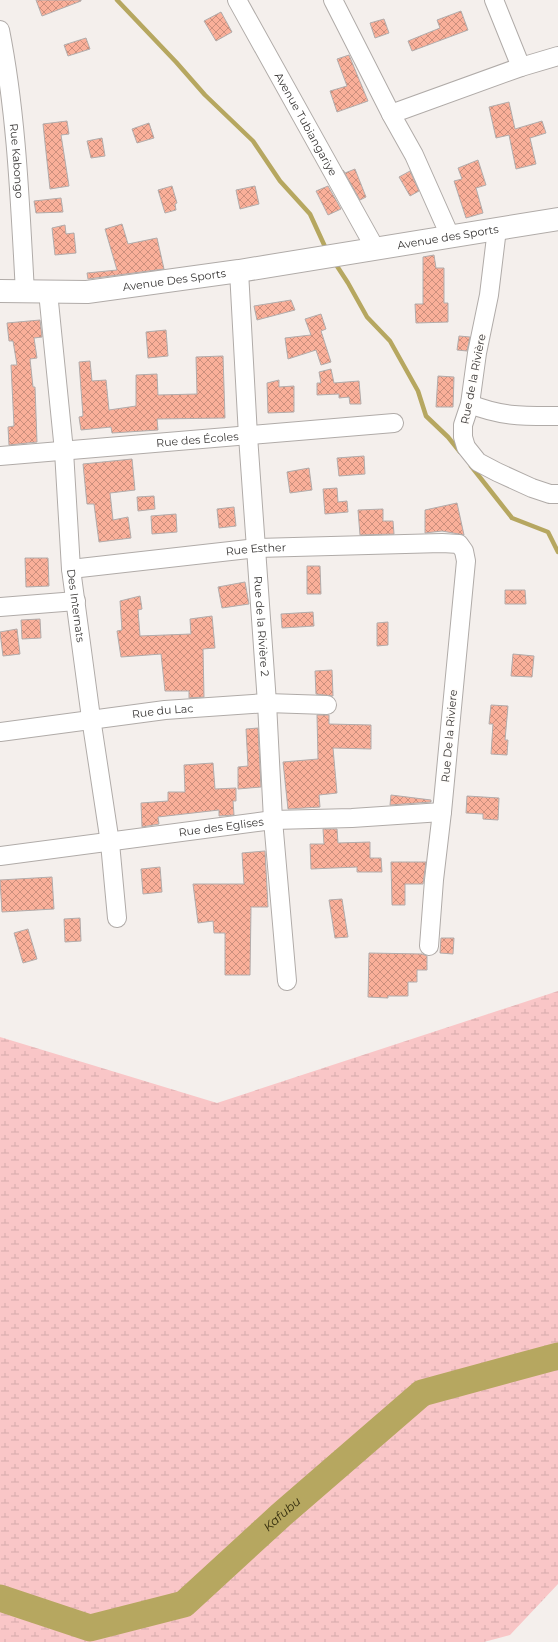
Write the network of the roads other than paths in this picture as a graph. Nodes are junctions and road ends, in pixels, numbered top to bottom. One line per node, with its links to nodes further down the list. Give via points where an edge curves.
1 (237, 0): 11 (street, Avenue Tubiangariye)
2 (333, 0): 7 (street)
3 (494, 0): 6 (street)
4 (0, 30): 15 (street, Rue Kabongo, via 17,170)
5 (558, 56): 6 (street)
6 (521, 67): 7 (street)
7 (391, 114): 10 (street, via 414,155)
8 (558, 219): 9 (street, Avenue des Sports)
9 (497, 229): 10 (street, Avenue des Sports); 17 (street, Rue de la Rivière, via 489,295)
10 (450, 236): 11 (street, Avenue des Sports)
11 (375, 248): 12 (street, Avenue des Sports)
12 (331, 255): 13 (street, Avenue Des Sports)
13 (239, 271): 16 (street, Avenue Des Sports, via 87,292); 20 (street, Rue de la Rivière 2)
14 (0, 291): 15 (street)
15 (25, 292): 16 (street, Avenue Des Sports)
16 (48, 292): 21 (street, Des Internats)
17 (470, 404): 18 (street, via 490,412 518,416); 23 (street, Rue de la Rivière, via 463,425 463,437 466,446 478,462 532,488)
18 (558, 416)
19 (394, 423): 20 (street, Rue des Écoles)
20 (248, 436): 21 (street, Rue des Écoles); 25 (street, Rue de la Rivière 2)
21 (64, 451): 22 (street, Rue des Écoles); 26 (street, Des Internats)
22 (0, 456)
23 (558, 494)
24 (442, 542): 25 (street, Rue Esther); 33 (street, Rue De la Riviere, via 458,544 464,551 466,562)
25 (257, 548): 26 (street, Rue Esther); 29 (street, Rue de la Rivière 2)
26 (71, 569): 27 (street, Des Internats)
27 (76, 601): 28 (street); 31 (street, Des Internats)
28 (0, 607)
29 (267, 703): 30 (street, Rue du Lac); 31 (street, Rue du Lac); 34 (street, Rue de la Rivière 2)
30 (327, 705)
31 (91, 718): 32 (street, Rue du Lac); 35 (street, Des Internats)
32 (0, 732)
33 (442, 812): 34 (street, Rue des Eglises); 38 (street, Rue De la Riviere)
34 (273, 820): 35 (street, Rue des Eglises); 39 (street, Rue de la Rivière 2)
35 (110, 843): 36 (street, Rue des Eglises); 37 (street, Des Internats)
36 (0, 856)
37 (117, 918)
38 (429, 946)
39 (287, 981)

